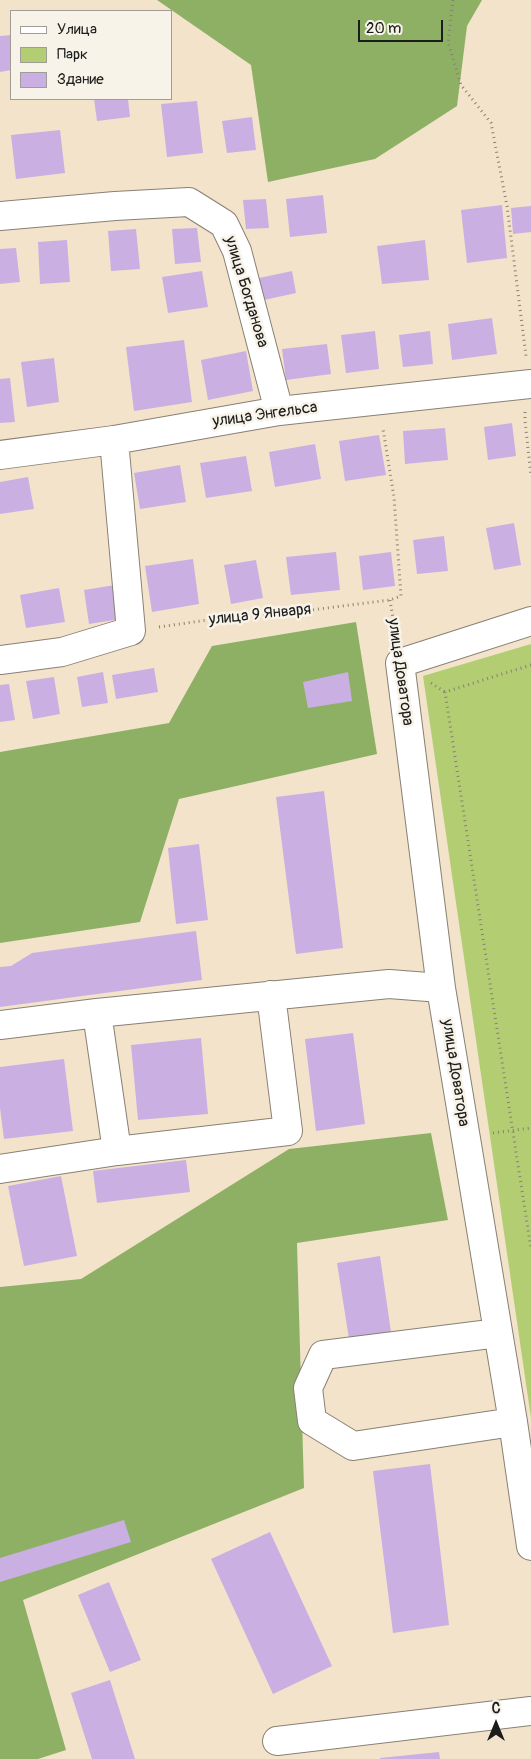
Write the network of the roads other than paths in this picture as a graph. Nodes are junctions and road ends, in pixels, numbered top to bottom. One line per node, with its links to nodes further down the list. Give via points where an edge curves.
1 (0, 216): 3 (street, улица Богданова, via 189,202 224,224 237,251)
2 (529, 384): 3 (street, улица Энгельса)
3 (279, 411): 4 (street, улица Энгельса)
4 (114, 440): 5 (street, улица Энгельса); 7 (street, via 131,631 62,652)
5 (0, 455)
6 (531, 621): 8 (street, улица Доватора, via 400,663)
7 (0, 660)
8 (441, 988): 9 (street, via 389,984); 14 (street, улица Доватора)
9 (271, 995): 10 (street); 12 (street, via 288,1131)
10 (97, 1013): 11 (street); 12 (street)
11 (0, 1025)
12 (118, 1151): 13 (street)
13 (0, 1170)
14 (498, 1333): 15 (street, улица Доватора); 15 (street, via 323,1356 308,1388 312,1421 353,1446)
15 (513, 1422): 16 (street, улица Доватора)
16 (531, 1546)
17 (531, 1711): 18 (street)
18 (277, 1741)

